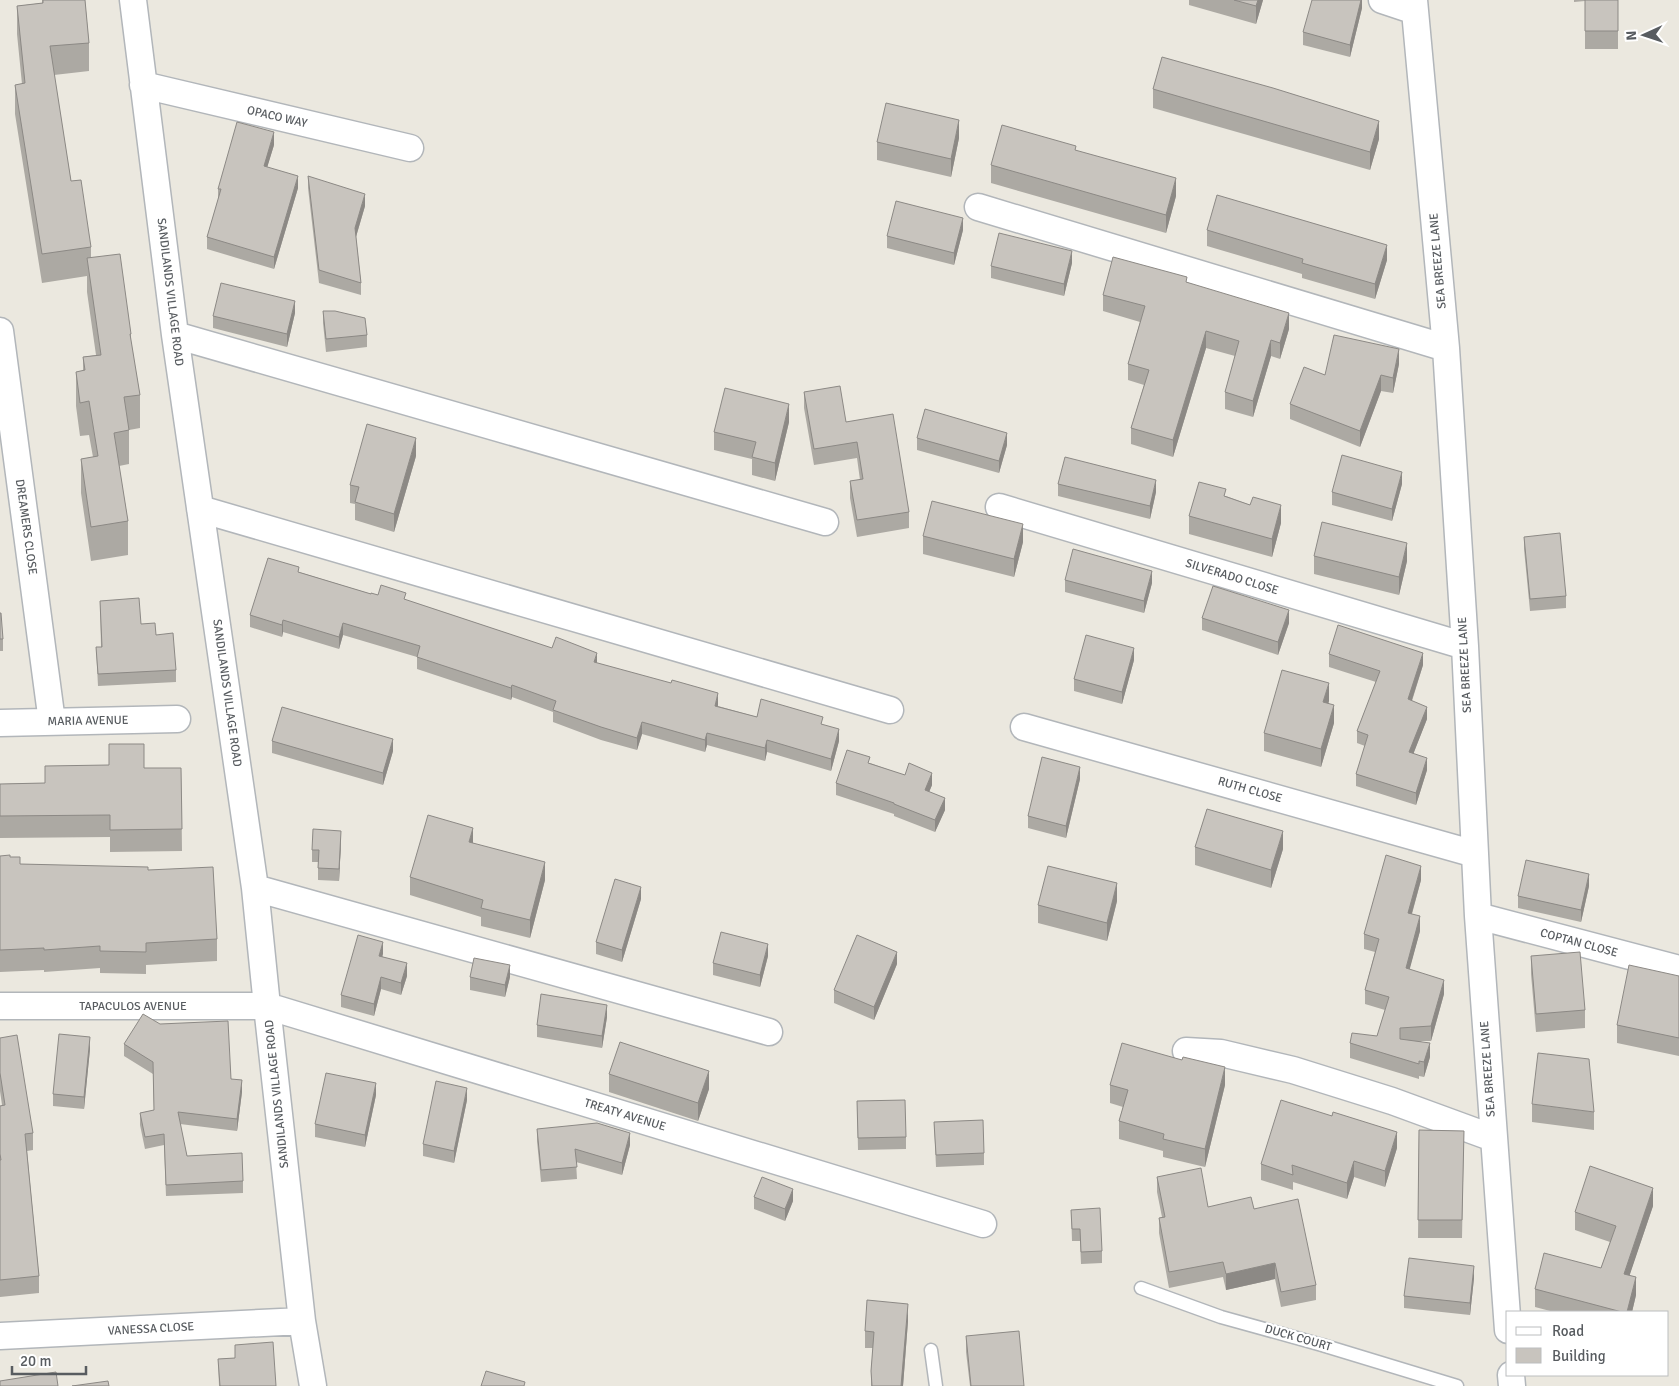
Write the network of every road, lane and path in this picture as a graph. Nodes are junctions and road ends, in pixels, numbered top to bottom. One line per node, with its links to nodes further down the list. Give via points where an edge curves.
1 (133, 0): 4 (street, SANDILANDS VILLAGE ROAD)
2 (1382, 0): 3 (street)
3 (1414, 5): 9 (street, SEA BREEZE LANE)
4 (144, 85): 5 (street, OPACO WAY); 8 (street, SANDILANDS VILLAGE ROAD)
5 (410, 148)
6 (978, 207): 9 (street)
7 (0, 331): 10 (street, DREAMERS CLOSE)
8 (176, 335): 12 (street, SANDILANDS VILLAGE ROAD); 13 (street)
9 (1446, 348): 14 (street, SEA BREEZE LANE)
10 (5, 405): 17 (street, DREAMERS CLOSE)
11 (999, 507): 14 (street, SILVERADO CLOSE)
12 (200, 509): 15 (street); 21 (street, SANDILANDS VILLAGE ROAD)
13 (825, 522)
14 (1465, 646): 20 (street, SEA BREEZE LANE)
15 (890, 710)
16 (177, 719): 17 (street, MARIA AVENUE)
17 (52, 722): 18 (street, MARIA AVENUE)
18 (0, 723)
19 (1024, 727): 20 (street, RUTH CLOSE)
20 (1475, 854): 22 (street, SEA BREEZE LANE)
21 (256, 888): 25 (street, SANDILANDS VILLAGE ROAD); 26 (street)
22 (1478, 916): 23 (street, COPTAN CLOSE); 28 (street, SEA BREEZE LANE)
23 (1679, 969)
24 (0, 1006): 25 (street, TAPACULOS AVENUE)
25 (267, 1006): 29 (street, TREATY AVENUE); 32 (street, SANDILANDS VILLAGE ROAD)
26 (769, 1032)
27 (1186, 1051): 28 (street, via 1221,1053 1293,1070)
28 (1493, 1138): 31 (street, SEA BREEZE LANE)
29 (983, 1224)
30 (1141, 1288): 37 (lane, DUCK COURT, via 1221,1317)
31 (1507, 1311)
32 (302, 1321): 33 (street, VANESSA CLOSE); 35 (street, SANDILANDS VILLAGE ROAD)
33 (0, 1336)
34 (931, 1350): 36 (lane)
35 (313, 1386)
36 (936, 1386)
37 (1457, 1386)

